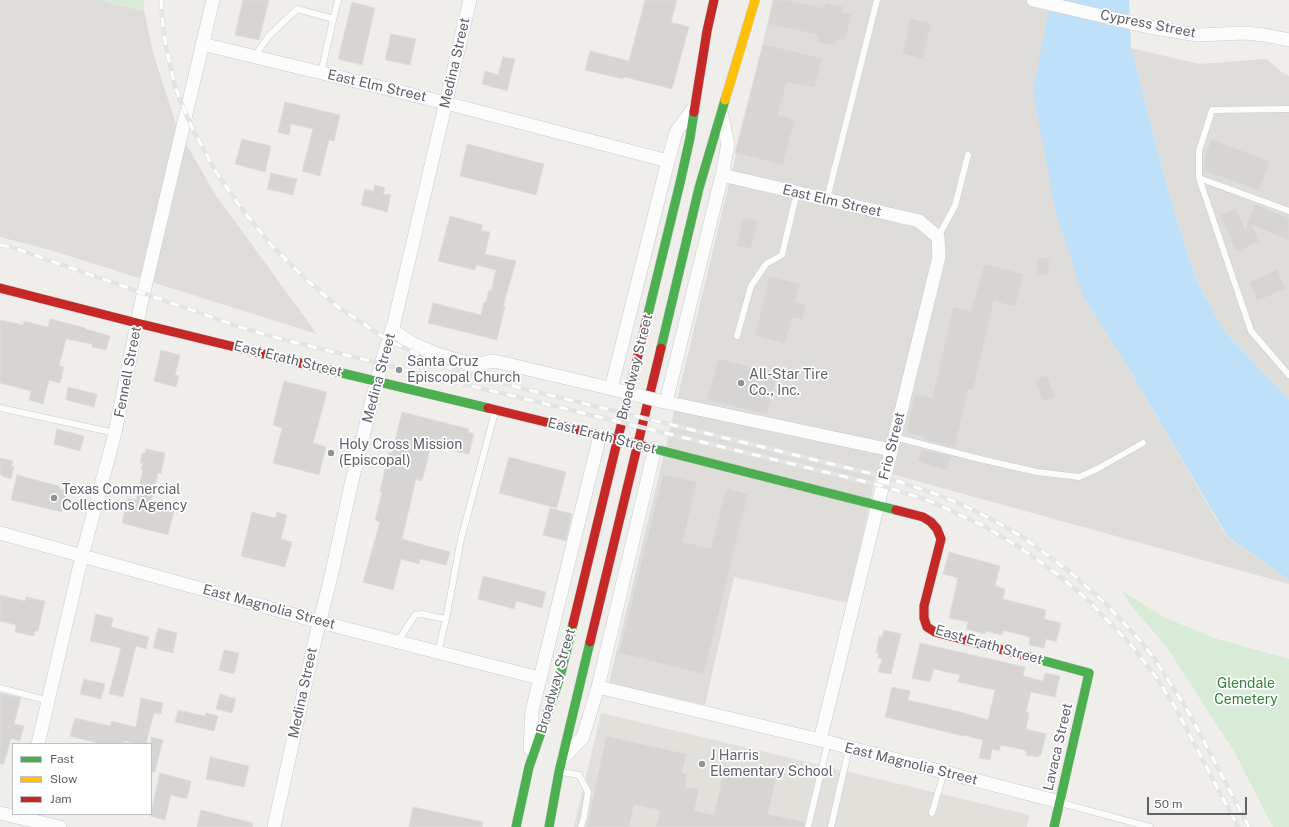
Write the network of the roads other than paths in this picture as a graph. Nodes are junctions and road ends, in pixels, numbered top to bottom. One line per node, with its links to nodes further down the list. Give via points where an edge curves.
1 (213, 0): 10 (street, Fennell Street)
2 (338, 0): 8 (lane)
3 (470, 0): 13 (street, Medina Street)
4 (714, 0): 14 (main road, Broadway Street)
5 (755, 0): 16 (main road, Broadway Street)
6 (877, 0): 22 (lane)
7 (1036, 1): 9 (street, Cypress Street, via 1149,27 1198,35 1245,33)
8 (333, 20): 11 (lane, via 297,9 269,36); 12 (lane)
9 (1289, 40)
10 (202, 44): 11 (street, East Elm Street); 26 (street, Fennell Street)
11 (254, 57): 12 (street, East Elm Street)
12 (320, 73): 13 (street, East Elm Street)
13 (446, 103): 18 (street, East Elm Street); 27 (street, Medina Street)
14 (696, 104): 18 (street, Broadway Street, via 676,132); 57 (main road, Broadway Street, via 680,183 560,677)
15 (1289, 109): 20 (lane, via 1212,110 1199,152)
16 (721, 112): 19 (street, Broadway Street, via 728,144); 56 (main road, Broadway Street, via 698,188)
17 (968, 155): 24 (lane, via 955,206)
18 (668, 161): 31 (street, Broadway Street)
19 (722, 175): 21 (street, East Elm Street); 32 (street, Broadway Street)
20 (1199, 178): 23 (lane); 29 (lane, via 1250,332)
21 (797, 192): 22 (street, East Elm Street); 28 (lane, via 782,255 766,264 751,286)
22 (827, 199): 24 (street, East Elm Street, via 918,221)
23 (1289, 212)
24 (938, 237): 37 (street, Frio Street, via 939,257)
25 (0, 288): 26 (main road, East Erath Street)
26 (137, 323): 30 (main road, East Erath Street); 35 (street, Fennell Street)
27 (392, 330): 30 (street, Medina Street); 31 (street, via 413,344 473,365 494,361)
28 (737, 336)
29 (1289, 375)
30 (377, 380): 34 (main road, East Erath Street); 45 (street, Medina Street)
31 (614, 389): 32 (street, bridge)
32 (663, 402): 40 (street)
33 (0, 408): 35 (lane)
34 (495, 410): 36 (main road, East Erath Street); 44 (lane, via 461,539)
35 (115, 433): 43 (street, Fennell Street)
36 (603, 436): 39 (main road, East Erath Street, bridge); 49 (street, Broadway Street)
37 (894, 437): 38 (lane, via 1037,472 1079,477); 40 (street, Frio Street)
38 (1143, 443)
39 (651, 447): 41 (main road, East Erath Street); 50 (street)
40 (891, 450): 41 (street, Frio Street)
41 (878, 505): 48 (main road, East Erath Street, via 922,517 937,529 941,540 924,606 927,627 936,632); 53 (street, Frio Street)
42 (0, 533): 43 (street, East Magnolia Street)
43 (82, 556): 45 (street, East Magnolia Street); 52 (street, Fennell Street)
44 (446, 619): 46 (lane, via 415,615); 47 (lane)
45 (320, 622): 46 (street, East Magnolia Street); 65 (street, Medina Street)
46 (398, 641): 47 (street, East Magnolia Street)
47 (438, 652): 49 (street, East Magnolia Street)
48 (1089, 673): 59 (main road, Lavaca Street)
49 (539, 678): 57 (street, Broadway Street, via 532,711)
50 (598, 687): 53 (street, East Magnolia Street); 56 (street, via 583,737)
51 (0, 688): 52 (lane)
52 (49, 701): 54 (street, Fennell Street)
53 (824, 741): 55 (street, East Magnolia Street); 69 (lane)
54 (38, 743)
55 (849, 748): 58 (street, East Magnolia Street); 70 (lane)
56 (560, 766): 67 (main road, Broadway Street); 68 (lane, via 579,775 588,792)
57 (529, 767): 66 (main road, Broadway Street)
58 (944, 772): 59 (street, East Magnolia Street); 61 (lane)
59 (1060, 802): 63 (lane); 71 (main road, Lavaca Street)
60 (0, 813): 62 (street)
61 (932, 813)
62 (20, 820): 64 (street)
63 (1138, 826): 72 (lane)
64 (60, 827)
65 (274, 827)
66 (516, 827)
67 (549, 827)
68 (581, 827)
69 (808, 827)
70 (831, 827)
71 (1054, 827)
72 (1150, 827)

